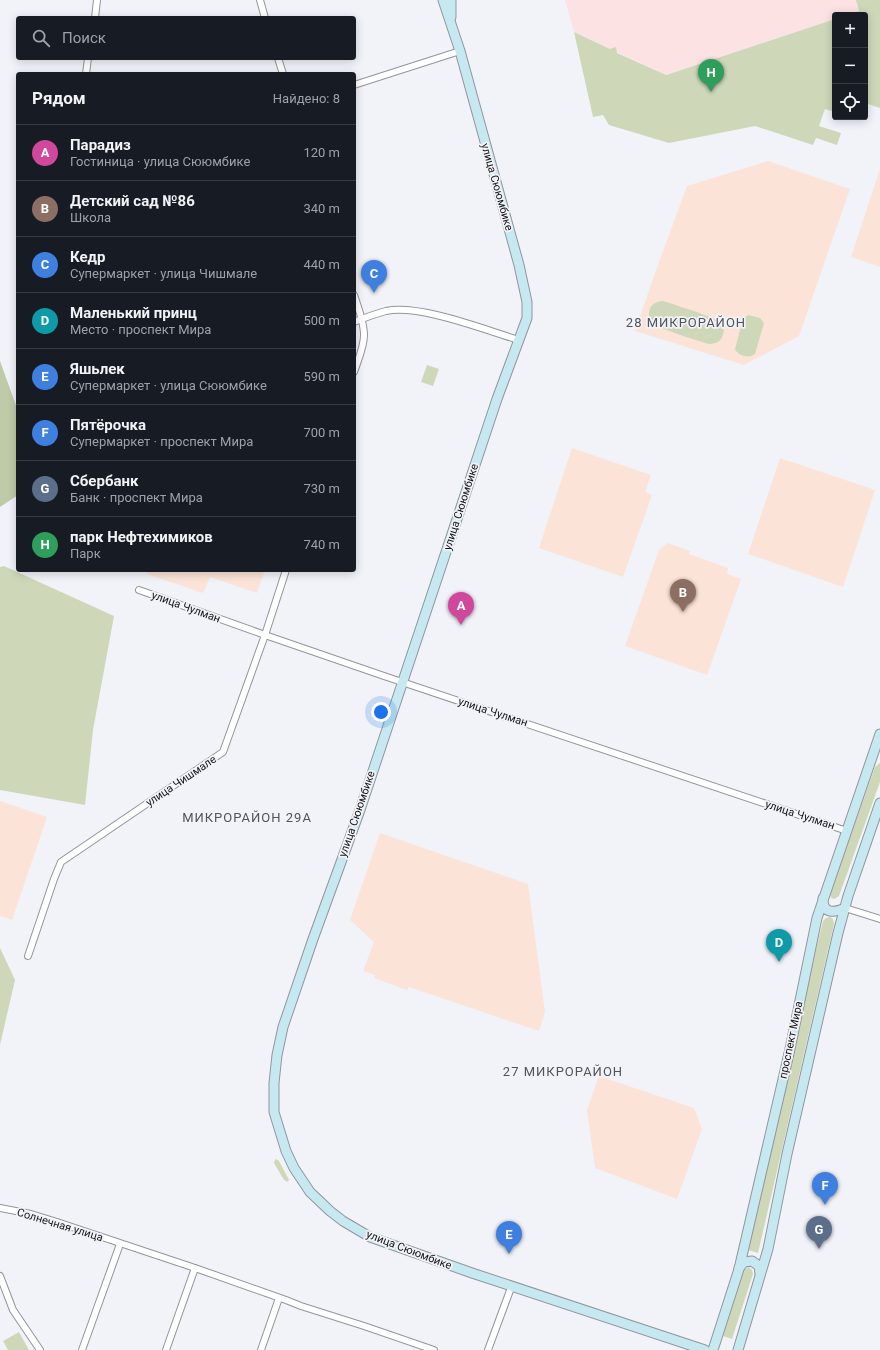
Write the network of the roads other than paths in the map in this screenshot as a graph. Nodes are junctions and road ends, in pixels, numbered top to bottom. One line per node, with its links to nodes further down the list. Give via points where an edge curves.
1 (97, 0): 5 (street)
2 (260, 0): 6 (street)
3 (442, 0): 7 (street)
4 (451, 0): 7 (street)
5 (95, 16)
6 (264, 16)
7 (452, 25): 8 (street, улица Сююмбике)
8 (460, 51): 13 (street); 17 (street, улица Сююмбике, via 527,302 527,318)
9 (88, 60): 11 (street)
10 (279, 60): 12 (street)
11 (86, 72)
12 (282, 72)
13 (356, 85)
14 (356, 301): 15 (street)
15 (362, 319): 16 (street); 17 (street, via 387,311 423,312); 18 (street, via 364,335)
16 (356, 321)
17 (519, 340): 22 (street, улица Сююмбике, via 497,399)
18 (356, 366)
19 (285, 572): 21 (street, улица Чишмале)
20 (139, 590): 21 (street, улица Чулман)
21 (264, 635): 22 (street, улица Чулман); 31 (street, улица Чишмале, via 223,752 61,862)
22 (404, 682): 27 (street, улица Чулман); 38 (street, улица Сююмбике, via 282,1032 274,1083 274,1112 286,1151 304,1183 317,1199 343,1221 370,1237)
23 (880, 734): 25 (street, проспект Мира)
24 (880, 757): 25 (street)
25 (870, 761): 27 (street, проспект Мира)
26 (880, 803): 29 (street, проспект Мира)
27 (847, 830): 28 (street, проспект Мира)
28 (823, 898): 29 (street, via 823,904 829,911 837,912); 35 (street, проспект Мира)
29 (845, 908): 30 (street); 36 (street, проспект Мира)
30 (880, 919)
31 (28, 956)
32 (0, 1208): 33 (street, Солнечная улица, via 31,1214)
33 (120, 1244): 34 (street, Солнечная улица); 41 (street)
34 (195, 1268): 39 (street, Солнечная улица); 42 (street)
35 (738, 1269): 36 (street, via 744,1262 752,1261 759,1266); 47 (street, проспект Мира)
36 (760, 1275): 48 (street, проспект Мира)
37 (0, 1276): 40 (street, via 13,1310)
38 (512, 1285): 45 (street); 46 (street, улица Сююмбике)
39 (279, 1298): 43 (street); 44 (street, Солнечная улица)
40 (40, 1350)
41 (82, 1350)
42 (166, 1350)
43 (261, 1350)
44 (434, 1350)
45 (488, 1350)
46 (705, 1350)
47 (713, 1350)
48 (738, 1350)

